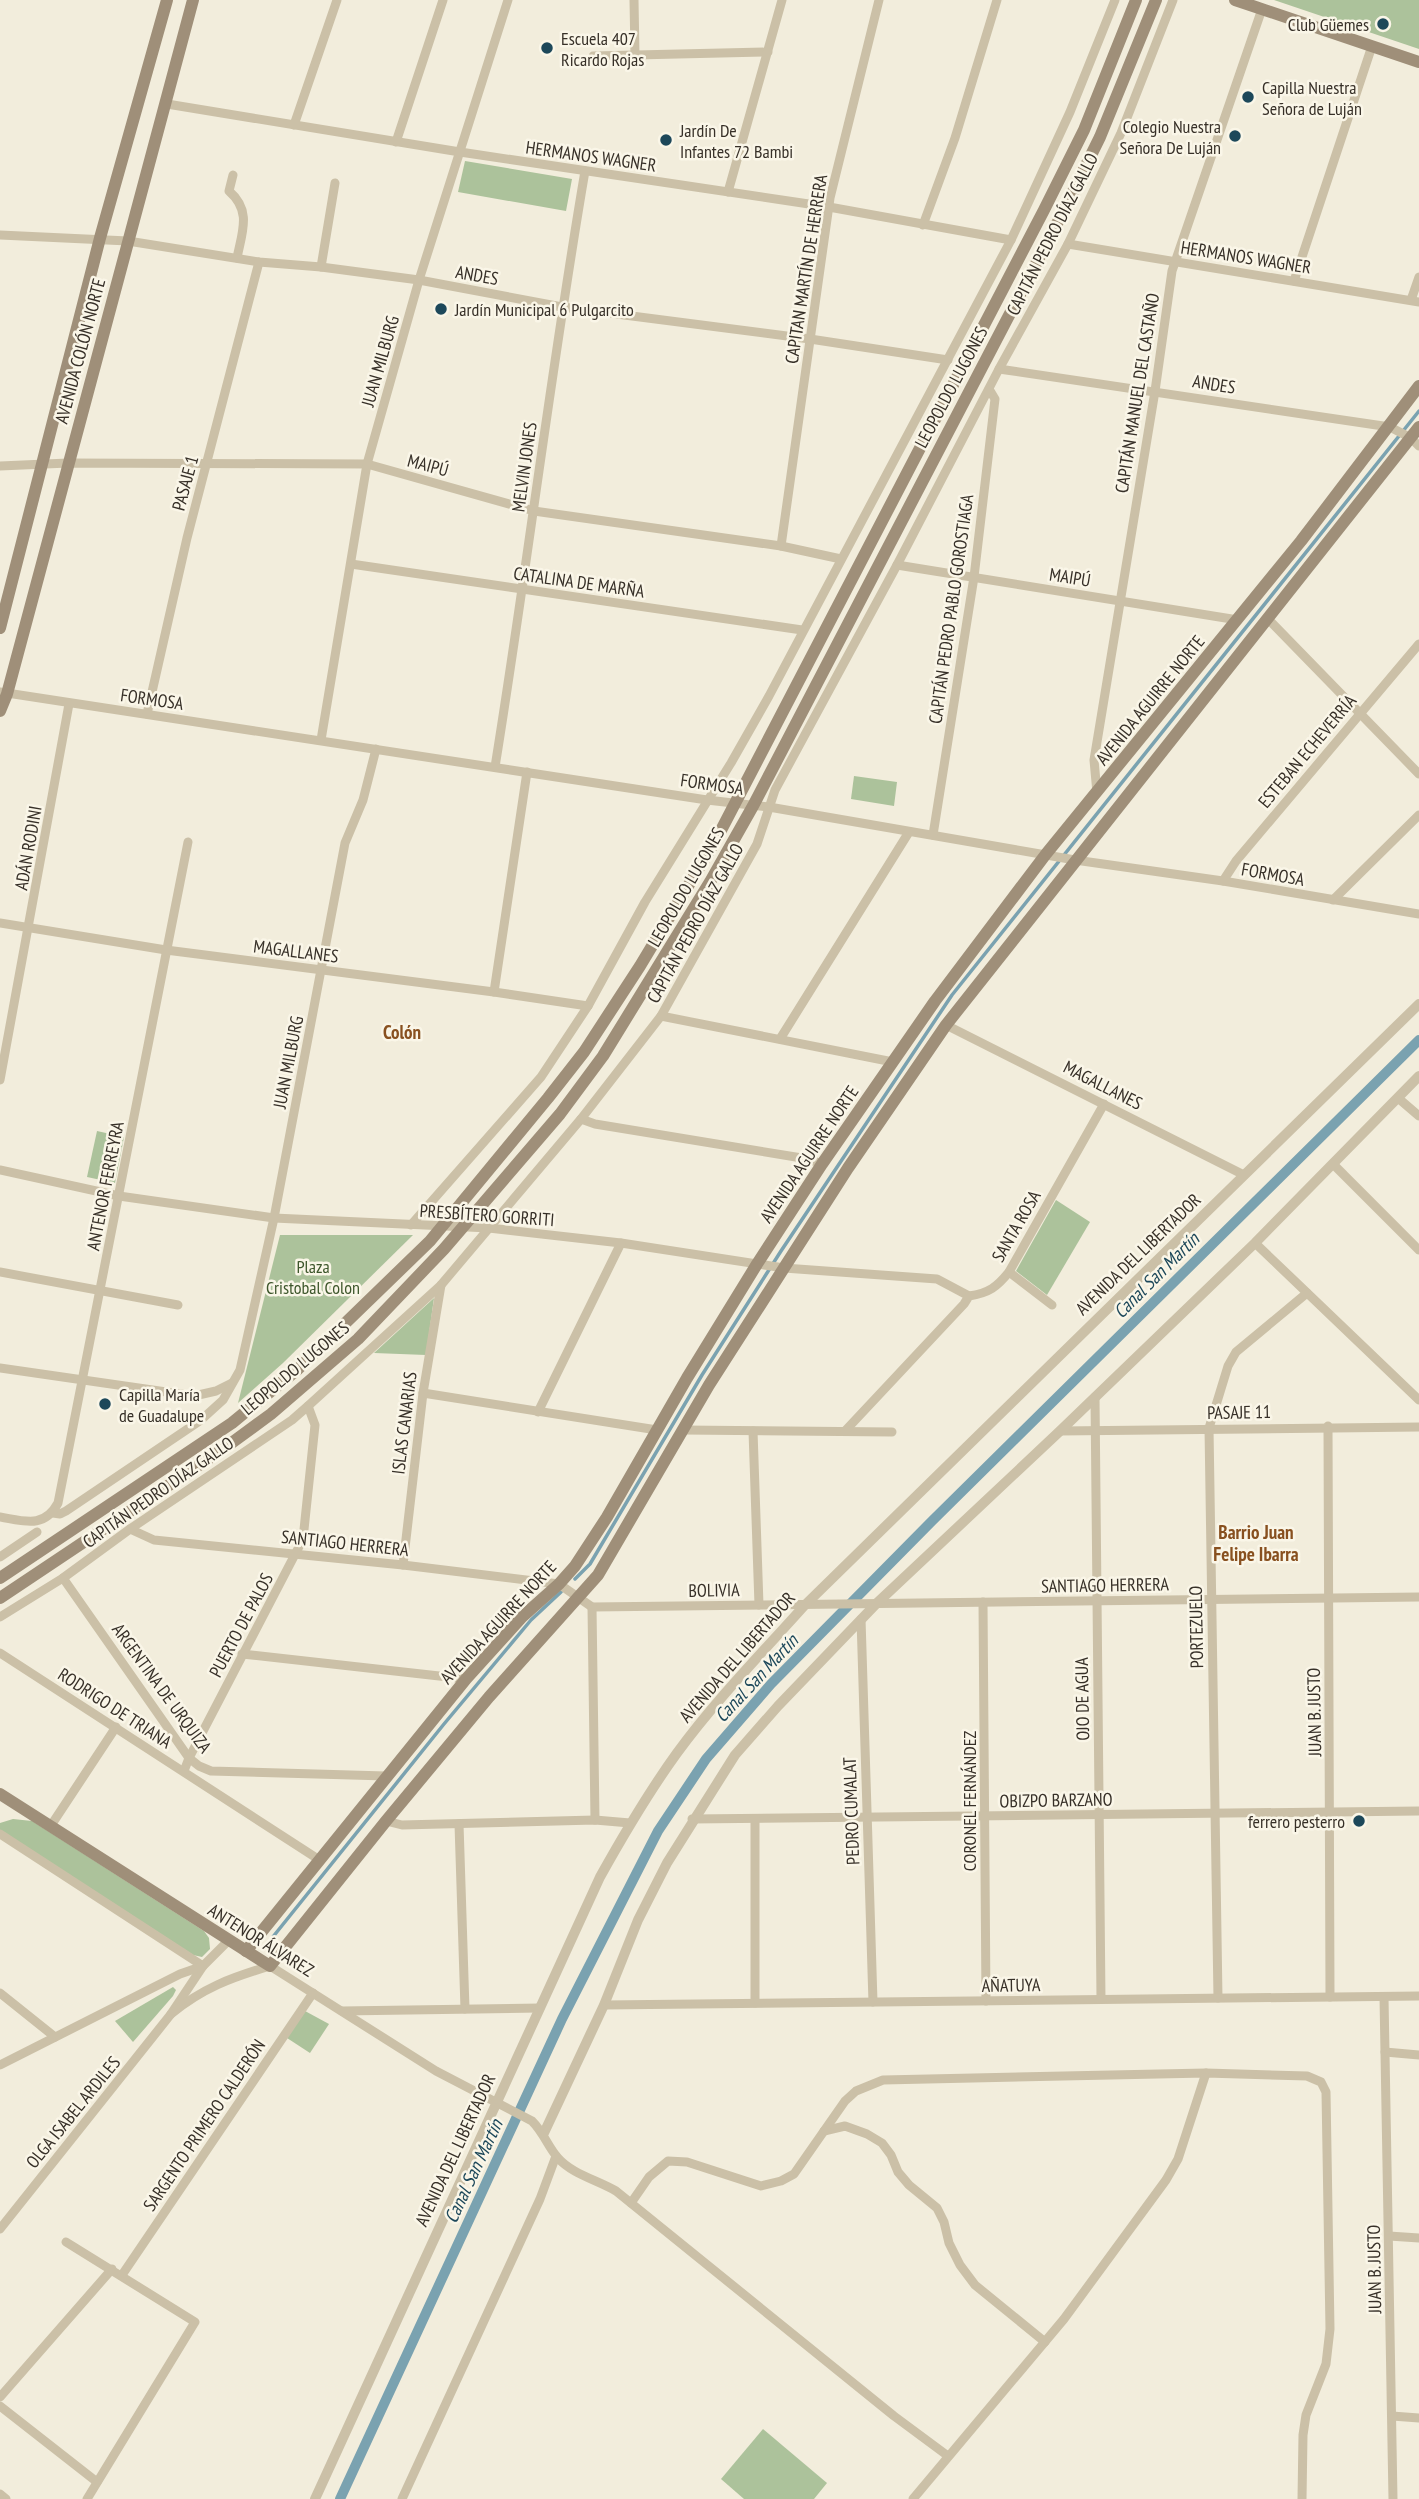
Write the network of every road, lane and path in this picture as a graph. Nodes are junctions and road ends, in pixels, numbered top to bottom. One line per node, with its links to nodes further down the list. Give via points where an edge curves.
1 (167, 0): 32 (main road, AVENIDA COLÓN NORTE)
2 (193, 0): 21 (main road, AVENIDA COLÓN NORTE)
3 (337, 0): 22 (street)
4 (443, 0): 23 (street)
5 (508, 0): 24 (street, JUAN MILBURG)
6 (634, 0): 18 (street)
7 (782, 0): 17 (street)
8 (879, 0): 29 (street, CAPITAN MARTÍN DE HERRERA)
9 (998, 0): 30 (street)
10 (1115, 0): 33 (street, CAPITÁN PEDRO DÍAZ GALLO)
11 (1136, 0): 83 (main road, LEOPOLDO LUGONES, via 1084,130)
12 (1156, 0): 84 (main road, LEOPOLDO LUGONES, via 1100,137 1063,212)
13 (1173, 0): 35 (street, CAPITÁN PEDRO DÍAZ GALLO, via 1121,133)
14 (1235, 0): 15 (main road)
15 (1262, 9): 16 (main road); 38 (street, CAPITÁN MANUEL DEL CASTAÑO)
16 (1371, 46): 20 (main road); 42 (street)
17 (768, 52): 18 (street); 28 (street)
18 (635, 55): 19 (street)
19 (593, 56)
20 (1419, 62)
21 (167, 104): 22 (street, HERMANOS WAGNER); 34 (main road, AVENIDA COLÓN NORTE)
22 (294, 125): 23 (street, HERMANOS WAGNER)
23 (396, 142): 24 (street, HERMANOS WAGNER)
24 (460, 152): 25 (street, HERMANOS WAGNER); 41 (street, JUAN MILBURG)
25 (585, 171): 28 (street, HERMANOS WAGNER); 44 (street, MELVIN JONES)
26 (233, 175): 36 (street, via 229,191 243,207 244,216)
27 (335, 183): 39 (street)
28 (728, 192): 29 (street, HERMANOS WAGNER)
29 (829, 207): 30 (street, HERMANOS WAGNER); 45 (street, CAPITAN MARTÍN DE HERRERA)
30 (923, 225): 33 (street, HERMANOS WAGNER)
31 (0, 235): 32 (street, ANDES)
32 (100, 238): 34 (street, ANDES); 56 (main road, AVENIDA COLÓN NORTE)
33 (1011, 240): 46 (street, CAPITÁN PEDRO DÍAZ GALLO)
34 (128, 241): 36 (street, ANDES); 53 (main road, AVENIDA COLÓN NORTE)
35 (1068, 244): 38 (street, HERMANOS WAGNER); 47 (street, CAPITÁN PEDRO DÍAZ GALLO)
36 (237, 258): 37 (street, ANDES)
37 (258, 262): 39 (street, ANDES); 54 (street, PASAJE 1)
38 (1175, 262): 42 (street, HERMANOS WAGNER); 50 (street, CAPITÁN MANUEL DEL CASTAÑO)
39 (321, 267): 41 (street, ANDES)
40 (1419, 277): 43 (street)
41 (419, 280): 44 (street, ANDES); 55 (street, JUAN MILBURG)
42 (1294, 281): 43 (street, HERMANOS WAGNER)
43 (1415, 301)
44 (562, 307): 45 (street, ANDES); 58 (street, MELVIN JONES)
45 (810, 338): 46 (street, ANDES); 59 (street, CAPITAN MARTÍN DE HERRERA)
46 (948, 360): 60 (street, CAPITÁN PEDRO DÍAZ GALLO)
47 (999, 369): 49 (street, CAPITÁN PEDRO DÍAZ GALLO); 50 (street, ANDES)
48 (1419, 386): 51 (main road, AVENIDA AGUIRRE NORTE)
49 (989, 388): 62 (street, CAPITÁN PEDRO DÍAZ GALLO); 63 (street, CAPITÁN PEDRO PABLO GOROSTIAGA, via 995,399)
50 (1155, 391): 51 (street, ANDES); 65 (street, CAPITÁN MANUEL DEL CASTAÑO)
51 (1393, 429): 52 (street, ANDES); 67 (main road, AVENIDA AGUIRRE NORTE)
52 (1414, 436): 66 (main road)
53 (68, 463): 54 (street, MAIPÚ); 56 (street, MAIPÚ); 71 (main road, AVENIDA COLÓN NORTE)
54 (207, 464): 55 (street, MAIPÚ); 75 (street, PASAJE 1)
55 (367, 464): 58 (street, MAIPÚ); 61 (street, JUAN MILBURG)
56 (41, 465): 57 (street, MAIPÚ); 68 (main road, AVENIDA COLÓN NORTE)
57 (0, 466)
58 (534, 511): 59 (street, MAIPÚ); 64 (street, MELVIN JONES)
59 (780, 546): 60 (street, MAIPÚ)
60 (841, 559): 69 (street, CAPITÁN PEDRO DÍAZ GALLO)
61 (351, 564): 64 (street, CATALINA DE MARÑA); 76 (street, JUAN MILBURG)
62 (897, 565): 63 (street, MAIPÚ); 85 (street, CAPITÁN PEDRO DÍAZ GALLO)
63 (974, 577): 65 (street, MAIPÚ); 88 (street, CAPITÁN PEDRO PABLO GOROSTIAGA)
64 (523, 590): 69 (street, CATALINA DE MARÑA); 78 (street, MELVIN JONES)
65 (1120, 601): 67 (street, MAIPÚ); 81 (street, CAPITÁN MANUEL DEL CASTAÑO, via 1094,760)
66 (1268, 619): 74 (street); 91 (main road)
67 (1238, 620): 81 (main road, AVENIDA AGUIRRE NORTE)
68 (0, 628)
69 (802, 630): 82 (street, CAPITÁN PEDRO DÍAZ GALLO)
70 (1419, 644): 74 (street, ESTEBAN ECHEVERRÍA)
71 (4, 693): 72 (street, FORMOSA); 73 (main road, AVENIDA COLÓN NORTE)
72 (69, 704): 75 (street, FORMOSA); 96 (street, ADÁN RODINI)
73 (0, 711)
74 (1359, 713): 80 (street); 92 (street, ESTEBAN ECHEVERRÍA)
75 (147, 714): 76 (street, FORMOSA)
76 (321, 740): 77 (street, FORMOSA)
77 (376, 749): 78 (street, FORMOSA); 98 (street, JUAN MILBURG, via 363,800 345,843)
78 (495, 767): 79 (street, FORMOSA)
79 (527, 772): 82 (street, FORMOSA); 99 (street)
80 (1419, 774)
81 (1097, 793): 90 (main road, AVENIDA AGUIRRE NORTE)
82 (707, 800): 83 (street, FORMOSA); 101 (street, CAPITÁN PEDRO DÍAZ GALLO)
83 (734, 804): 84 (street, FORMOSA); 119 (main road, LEOPOLDO LUGONES, via 584,1052)
84 (753, 806): 85 (street, FORMOSA); 120 (main road, LEOPOLDO LUGONES, via 603,1056)
85 (769, 807): 87 (street, FORMOSA); 102 (street, CAPITÁN PEDRO DÍAZ GALLO, via 757,844)
86 (1419, 815): 93 (street)
87 (908, 832): 88 (street, FORMOSA); 104 (street)
88 (933, 835): 90 (street, FORMOSA)
89 (188, 842): 97 (street, ANTENOR FERREYRA)
90 (1050, 855): 91 (street, FORMOSA); 105 (main road, AVENIDA AGUIRRE NORTE, via 934,1001)
91 (1072, 859): 92 (street, FORMOSA); 103 (main road)
92 (1223, 881): 93 (street, FORMOSA)
93 (1333, 900): 94 (street, FORMOSA)
94 (1419, 914)
95 (0, 923): 96 (street, MAGALLANES)
96 (29, 928): 97 (street, MAGALLANES); 107 (street, ADÁN RODINI)
97 (166, 950): 98 (street, MAGALLANES); 116 (street, ANTENOR FERREYRA)
98 (321, 970): 99 (street, MAGALLANES); 117 (street, JUAN MILBURG)
99 (494, 992): 101 (street, MAGALLANES)
100 (1419, 1004): 115 (street, AVENIDA DEL LIBERTADOR)
101 (588, 1006): 118 (street, CAPITÁN PEDRO DÍAZ GALLO, via 541,1077)
102 (661, 1016): 104 (street); 111 (street, CAPITÁN PEDRO DÍAZ GALLO)
103 (946, 1025): 109 (street, MAGALLANES); 126 (main road)
104 (780, 1039): 105 (street)
105 (893, 1062): 112 (main road, AVENIDA AGUIRRE NORTE)
106 (1419, 1076): 108 (street)
107 (0, 1080)
108 (1398, 1098): 110 (street); 113 (street)
109 (1104, 1104): 115 (street, MAGALLANES); 128 (street, SANTA ROSA)
110 (1419, 1116)
111 (582, 1119): 112 (street); 121 (street, CAPITÁN PEDRO DÍAZ GALLO)
112 (822, 1164): 125 (main road, AVENIDA AGUIRRE NORTE)
113 (1333, 1164): 123 (street); 124 (street)
114 (0, 1170): 116 (street, PRESBÍTERO GORRITI)
115 (1244, 1175): 174 (street, AVENIDA DEL LIBERTADOR)
116 (118, 1196): 117 (street, PRESBÍTERO GORRITI); 130 (street, ANTENOR FERREYRA)
117 (274, 1218): 118 (street, PRESBÍTERO GORRITI); 137 (street, JUAN MILBURG, via 240,1370)
118 (411, 1225): 119 (street, PRESBÍTERO GORRITI)
119 (441, 1226): 120 (street, PRESBÍTERO GORRITI); 158 (main road, LEOPOLDO LUGONES, via 267,1395)
120 (463, 1227): 121 (street, PRESBÍTERO GORRITI); 166 (main road, LEOPOLDO LUGONES, via 358,1339 271,1414)
121 (489, 1228): 122 (street, PRESBÍTERO GORRITI); 129 (street, CAPITÁN PEDRO DÍAZ GALLO)
122 (621, 1243): 125 (street, PRESBÍTERO GORRITI); 142 (street)
123 (1255, 1243): 131 (street); 139 (street)
124 (1419, 1250)
125 (760, 1264): 126 (street, PRESBÍTERO GORRITI); 146 (main road, AVENIDA AGUIRRE NORTE)
126 (779, 1268): 132 (street, PRESBÍTERO GORRITI, via 937,1279); 147 (main road)
127 (0, 1272): 130 (street)
128 (1009, 1272): 132 (street, SANTA ROSA, via 996,1288); 134 (street)
129 (440, 1285): 138 (street, ISLAS CANARIAS); 141 (street, CAPITÁN PEDRO DÍAZ GALLO)
130 (100, 1292): 133 (street); 136 (street, ANTENOR FERREYRA)
131 (1307, 1293): 140 (street); 145 (street, PORTEZUELO, via 1236,1352)
132 (969, 1296): 151 (street, SANTA ROSA)
133 (178, 1305)
134 (1052, 1305)
135 (0, 1368): 136 (street)
136 (82, 1381): 137 (street, via 194,1396); 153 (street, ANTENOR FERREYRA)
137 (233, 1382): 153 (street, JUAN MILBURG, via 223,1400 201,1420 66,1511)
138 (422, 1393): 142 (street); 161 (street, ISLAS CANARIAS)
139 (1095, 1397): 148 (street, OJO DE AGUA); 150 (street)
140 (1419, 1400)
141 (308, 1406): 156 (street, CAPITÁN PEDRO DÍAZ GALLO); 159 (street, PUERTO DE PALOS, via 315,1425 303,1539)
142 (538, 1412): 146 (street)
143 (1328, 1426): 144 (street, PASAJE 11); 145 (street, PASAJE 11); 167 (street, JUAN B. JUSTO)
144 (1419, 1427)
145 (1209, 1428): 148 (street, PASAJE 11); 169 (street, PORTEZUELO)
146 (657, 1430): 164 (main road, AVENIDA AGUIRRE NORTE, via 607,1517)
147 (683, 1430): 149 (street); 168 (main road, via 606,1564)
148 (1095, 1430): 150 (street, PASAJE 11); 170 (street, OJO DE AGUA)
149 (753, 1431): 151 (street); 173 (street)
150 (1060, 1431): 172 (street)
151 (845, 1432): 152 (street)
152 (891, 1432)
153 (53, 1513): 155 (street)
154 (0, 1517): 155 (street)
155 (32, 1522): 157 (street)
156 (130, 1529): 159 (street, SANTIAGO HERRERA, via 155,1539); 163 (street, CAPITÁN PEDRO DÍAZ GALLO)
157 (37, 1532): 158 (street); 160 (street)
158 (46, 1548): 162 (main road, LEOPOLDO LUGONES)
159 (297, 1554): 161 (street, SANTIAGO HERRERA); 179 (street, PUERTO DE PALOS)
160 (0, 1557)
161 (403, 1565): 164 (street, SANTIAGO HERRERA)
162 (0, 1578)
163 (63, 1578): 176 (street, CAPITÁN PEDRO DÍAZ GALLO); 182 (street, ARGENTINA DE URQUIZA)
164 (559, 1584): 168 (street); 180 (main road, AVENIDA AGUIRRE NORTE)
165 (1419, 1597): 167 (street, SANTIAGO HERRERA)
166 (0, 1598)
167 (1328, 1598): 169 (street, SANTIAGO HERRERA); 186 (street, JUAN B. JUSTO)
168 (579, 1599): 175 (street); 195 (main road, via 489,1697)
169 (1212, 1600): 170 (street, SANTIAGO HERRERA); 188 (street, PORTEZUELO)
170 (1097, 1601): 171 (street, SANTIAGO HERRERA); 189 (street, OJO DE AGUA)
171 (983, 1602): 172 (street, SANTIAGO HERRERA); 190 (street, CORONEL FERNÁNDEZ)
172 (876, 1604): 174 (street, BOLIVIA); 177 (street)
173 (759, 1605): 174 (street, BOLIVIA); 175 (street, BOLIVIA)
174 (804, 1606): 196 (street, AVENIDA DEL LIBERTADOR, via 693,1733)
175 (592, 1607): 194 (street)
176 (0, 1617)
177 (861, 1619): 191 (street, PEDRO CUMALAT); 192 (street, via 735,1755)
178 (0, 1653): 181 (street, RODRIGO DE TRIANA)
179 (242, 1654): 180 (street); 182 (street, PUERTO DE PALOS)
180 (466, 1679): 184 (main road, AVENIDA AGUIRRE NORTE)
181 (116, 1727): 183 (street, RODRIGO DE TRIANA); 198 (street)
182 (189, 1758): 183 (street, PUERTO DE PALOS); 184 (street, ARGENTINA DE URQUIZA, via 211,1771)
183 (184, 1771): 200 (street, RODRIGO DE TRIANA)
184 (386, 1776): 200 (main road, AVENIDA AGUIRRE NORTE)
185 (2, 1800): 198 (main road, ANTENOR ÁLVAREZ)
186 (1331, 1811): 187 (street, OBIZPO BARZANO); 188 (street, OBIZPO BARZANO); 208 (street, JUAN B. JUSTO)
187 (1419, 1811)
188 (1215, 1813): 189 (street, OBIZPO BARZANO); 210 (street, PORTEZUELO)
189 (1099, 1815): 190 (street, OBIZPO BARZANO); 211 (street, OJO DE AGUA)
190 (985, 1816): 191 (street, OBIZPO BARZANO); 212 (street, CORONEL FERNÁNDEZ)
191 (867, 1818): 193 (street, OBIZPO BARZANO); 213 (street, PEDRO CUMALAT)
192 (692, 1819): 193 (street, OBIZPO BARZANO); 215 (street, via 638,1920)
193 (755, 1819): 214 (street)
194 (595, 1820): 196 (street); 197 (street)
195 (386, 1821): 197 (street); 204 (main road)
196 (630, 1823): 216 (street, AVENIDA DEL LIBERTADOR)
197 (459, 1824): 217 (street)
198 (50, 1827): 201 (main road, ANTENOR ÁLVAREZ)
199 (0, 1833): 203 (street)
200 (318, 1859): 202 (main road, AVENIDA AGUIRRE NORTE)
201 (229, 1940): 202 (main road, ANTENOR ÁLVAREZ); 203 (street)
202 (246, 1951): 204 (main road, ANTENOR ÁLVAREZ)
203 (203, 1966): 219 (street); 220 (street)
204 (270, 1966): 206 (street, ANTENOR ÁLVAREZ); 219 (street, via 226,1979)
205 (0, 1993): 220 (street)
206 (313, 1993): 218 (street, ANTENOR ÁLVAREZ); 235 (street, SARGENTO PRIMERO CALDERÓN)
207 (1419, 1996): 209 (street, AÑATUYA)
208 (1330, 1997): 209 (street, AÑATUYA); 210 (street, AÑATUYA)
209 (1384, 1997): 221 (street, JUAN B. JUSTO)
210 (1218, 1998): 211 (street, AÑATUYA)
211 (1101, 1999): 212 (street, AÑATUYA)
212 (986, 2001): 213 (street, AÑATUYA)
213 (873, 2002): 214 (street, AÑATUYA)
214 (755, 2003): 215 (street, AÑATUYA)
215 (604, 2005): 227 (street)
216 (540, 2008): 217 (street); 225 (street, AVENIDA DEL LIBERTADOR)
217 (465, 2009): 218 (street)
218 (341, 2011): 225 (street, ANTENOR ÁLVAREZ, via 436,2071)
219 (171, 2014): 230 (street, OLGA ISABEL ARDILES)
220 (55, 2037): 223 (street)
221 (1385, 2052): 222 (street); 231 (street, JUAN B. JUSTO)
222 (1419, 2055)
223 (0, 2065)
224 (1206, 2073): 226 (street, via 883,2080 850,2096); 236 (street, via 1172,2169); 249 (street, via 1307,2076 1321,2082 1326,2092 1330,2329 1326,2364 1306,2415)
225 (502, 2104): 227 (street, ANTENOR ÁLVAREZ, via 533,2121); 246 (street, AVENIDA DEL LIBERTADOR)
226 (824, 2130): 229 (street, via 794,2174 780,2181 761,2186 687,2162 668,2161 649,2177); 236 (street, via 845,2126 882,2143 904,2179 937,2208 949,2243 975,2285)
227 (544, 2133): 228 (street)
228 (556, 2157): 229 (street); 247 (street)
229 (631, 2203): 241 (street)
230 (0, 2229)
231 (1389, 2236): 232 (street); 239 (street, JUAN B. JUSTO)
232 (1419, 2238)
233 (66, 2242): 234 (street)
234 (112, 2269): 235 (street); 237 (street)
235 (122, 2275): 242 (street, via 195,2322)
236 (1045, 2342): 241 (street)
237 (0, 2397)
238 (0, 2406): 242 (street)
239 (1392, 2416): 240 (street); 250 (street, JUAN B. JUSTO)
240 (1419, 2418)
241 (948, 2456): 248 (street)
242 (97, 2482): 245 (street)
243 (0, 2494): 244 (street)
244 (6, 2499)
245 (87, 2499)
246 (314, 2499)
247 (402, 2499)
248 (913, 2499)
249 (1302, 2499)
250 (1393, 2499)

